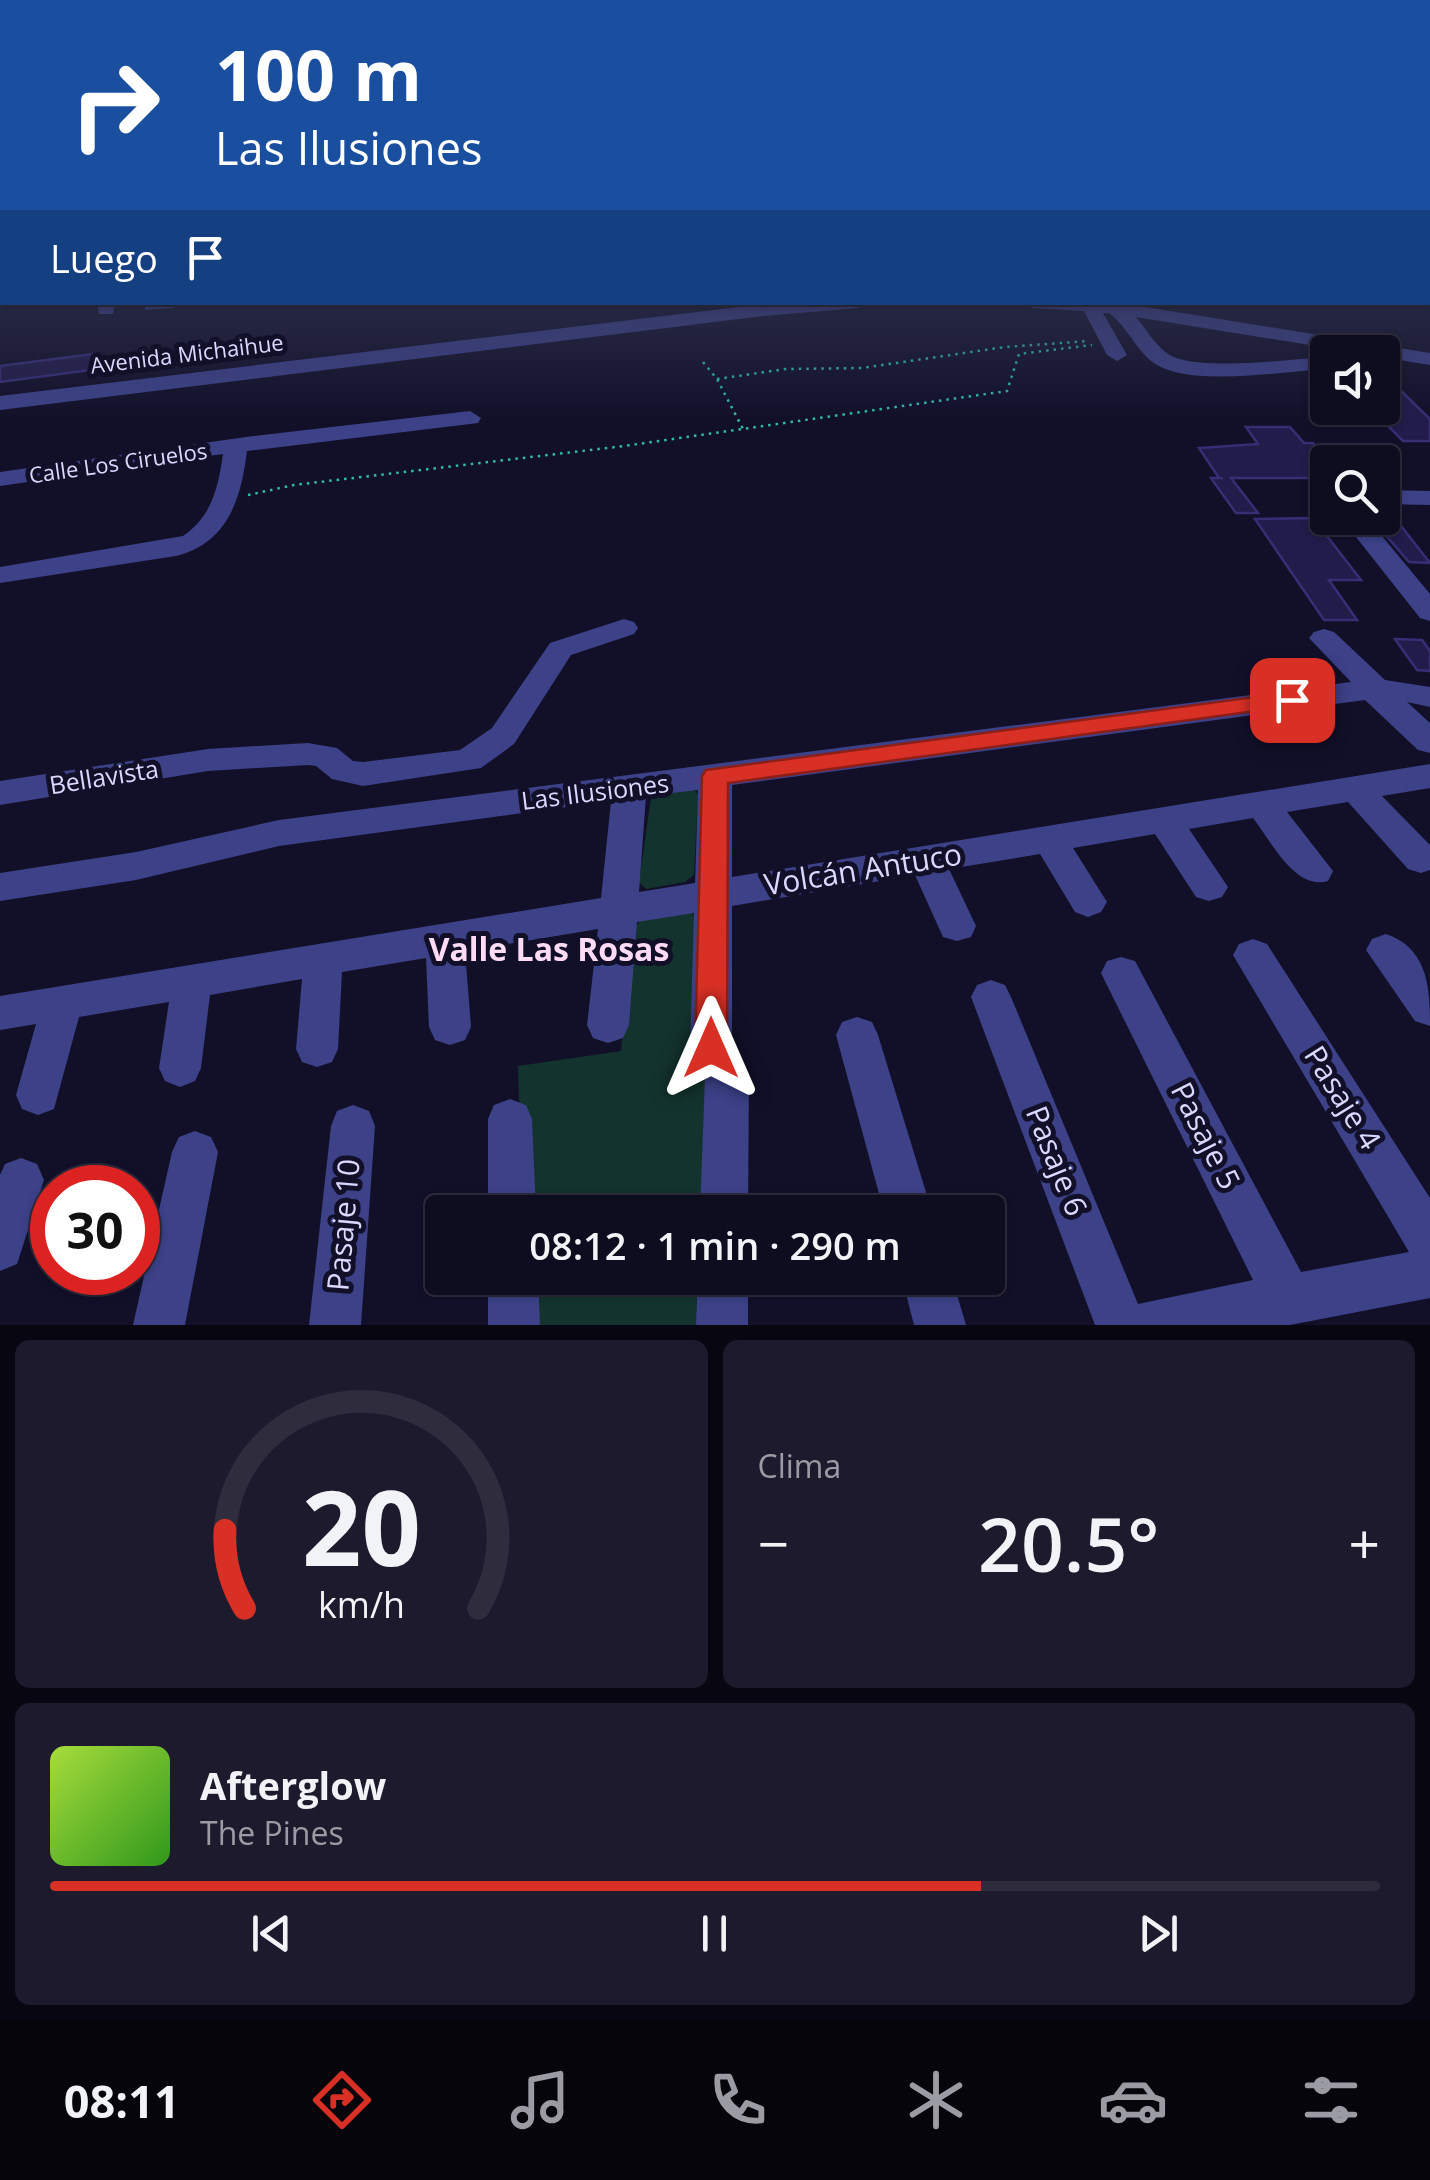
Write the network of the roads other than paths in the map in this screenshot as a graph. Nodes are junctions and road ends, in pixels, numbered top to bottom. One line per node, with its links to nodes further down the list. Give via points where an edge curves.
1 (158, 305): 6 (street)
2 (824, 305): 17 (street, Avenida Michaihue)
3 (1090, 305): 10 (street)
4 (1099, 305): 7 (street)
5 (1206, 305): 8 (street, via 1213,313)
6 (152, 306)
7 (1130, 308): 8 (street); 13 (street, via 1128,319 1161,359 1174,364)
8 (1248, 319): 9 (street)
9 (1310, 336)
10 (1112, 346)
11 (1400, 357): 12 (street)
12 (1430, 362): 14 (street)
13 (1310, 364)
14 (1400, 368)
15 (1310, 376): 16 (street)
16 (1196, 382)
17 (0, 403)
18 (470, 418): 19 (street, Calle Los Ciruelos)
19 (236, 447): 20 (street, Calle Los Ciruelos); 24 (street, via 228,500 202,535 183,546)
20 (0, 478)
21 (1400, 497): 22 (street)
22 (1430, 498)
23 (1368, 535): 25 (street)
24 (0, 575)
25 (1430, 612)
26 (624, 628): 35 (street, Bellavista, via 560,649 504,736 469,760 375,774 344,772 326,756 308,754 208,760)
27 (1324, 638): 28 (street)
28 (1377, 690): 29 (street, Las Ilusiones); 30 (street); 31 (street, Las Ilusiones)
29 (1430, 697)
30 (1430, 742)
31 (715, 776): 33 (street, Las Ilusiones); 44 (street)
32 (1430, 776): 34 (street, Volcán Antuco)
33 (630, 788): 42 (street, Las Ilusiones, via 246,838 125,868); 46 (street)
34 (1355, 788): 36 (street, Volcán Antuco); 40 (street)
35 (0, 793)
36 (1260, 804): 37 (street, Volcán Antuco); 41 (street)
37 (1164, 820): 38 (street, Volcán Antuco); 43 (street)
38 (1049, 839): 39 (street, Volcán Antuco); 45 (street)
39 (926, 859): 44 (street, Volcán Antuco); 47 (street)
40 (1420, 859)
41 (1315, 871)
42 (0, 886)
43 (1209, 887)
44 (712, 895): 46 (street, Volcán Antuco); 69 (street, via 711,1048 727,1074)
45 (1088, 902)
46 (618, 910): 48 (street, Volcán Antuco); 58 (street)
47 (956, 926)
48 (446, 939): 51 (street, Volcán Antuco); 59 (street)
49 (1386, 950): 56 (street)
50 (1253, 955): 71 (street, Pasaje 4)
51 (323, 960): 53 (street, Volcán Antuco); 61 (street)
52 (1121, 973): 77 (street, Pasaje 5)
53 (192, 982): 55 (street, Volcán Antuco); 62 (street)
54 (991, 998): 83 (street, Pasaje 6)
55 (62, 1003): 57 (street, Volcán Antuco); 63 (street)
56 (1430, 1009)
57 (0, 1013)
58 (608, 1025)
59 (450, 1027)
60 (857, 1035): 70 (street)
61 (317, 1049)
62 (180, 1068)
63 (38, 1095)
64 (510, 1119): 68 (street)
65 (353, 1126): 79 (street, Pasaje 10)
66 (194, 1152): 78 (street)
67 (22, 1180): 72 (street)
68 (512, 1195)
69 (724, 1195)
70 (903, 1195)
71 (1430, 1242)
72 (0, 1247)
73 (1430, 1274): 77 (street)
74 (514, 1295): 80 (street)
75 (722, 1295): 81 (street)
76 (932, 1295): 82 (street)
77 (1289, 1300): 84 (street)
78 (159, 1325)
79 (335, 1325)
80 (514, 1325)
81 (722, 1325)
82 (940, 1325)
83 (1121, 1325)
84 (1148, 1325)

